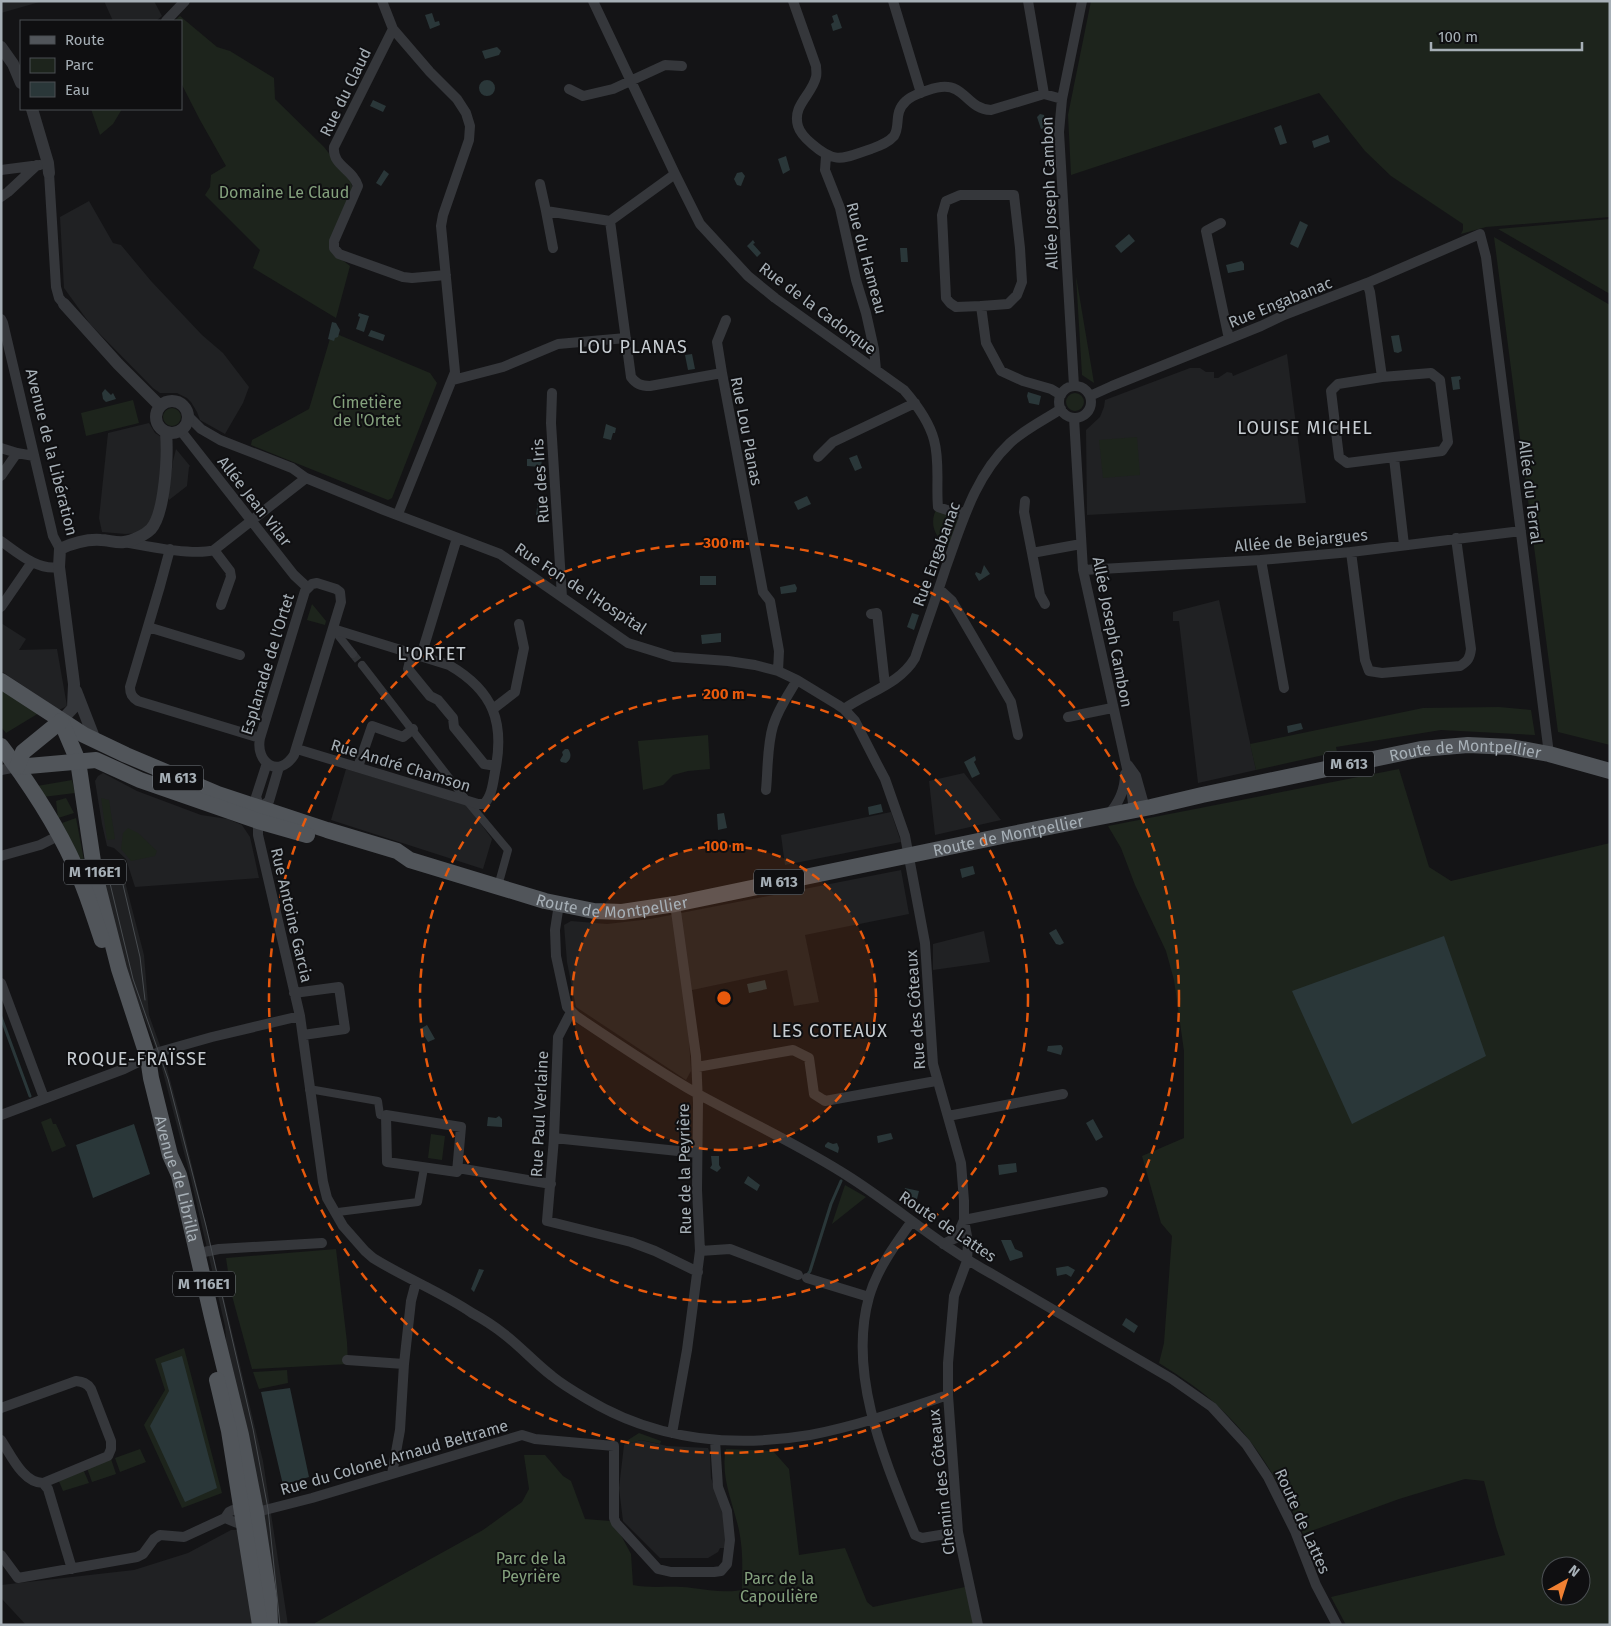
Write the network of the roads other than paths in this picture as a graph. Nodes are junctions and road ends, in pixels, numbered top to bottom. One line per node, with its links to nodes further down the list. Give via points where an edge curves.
1 (185, 1): 8 (street)
2 (382, 1): 9 (street)
3 (593, 1): 13 (street, Rue de la Cadorque)
4 (794, 1): 19 (street, via 816,66 813,85 798,113 798,126 805,138)
5 (893, 1): 15 (street)
6 (1028, 1): 16 (street)
7 (1082, 1): 17 (street, Allée Joseph Cambon)
8 (167, 20)
9 (393, 28): 30 (street, via 457,99 470,126 469,140 441,226); 30 (street, Rue du Claud, via 334,147 333,155 358,186 334,248 338,254 403,277)
10 (1, 46): 12 (street)
11 (682, 66): 13 (street, via 665,65)
12 (20, 81)
13 (631, 81): 14 (street, via 583,96); 22 (street, Rue de la Cadorque)
14 (570, 89)
15 (921, 93): 16 (street, via 942,87 952,88 982,110); 19 (street, via 905,101 899,110 894,136 884,144 844,158)
16 (1044, 94): 17 (street)
17 (1062, 99): 42 (street, Allée Joseph Cambon, via 1058,132)
18 (32, 110): 20 (street)
19 (826, 156): 38 (street, Rue du Hameau, via 825,170 840,208 866,313)
20 (45, 167): 21 (street); 24 (street); 32 (street, via 56,287)
21 (1, 170)
22 (675, 174): 26 (street); 38 (street, Rue de la Cadorque, via 700,224 748,276)
23 (540, 184): 25 (street)
24 (1, 197)
25 (546, 210): 26 (street); 29 (street)
26 (610, 221): 36 (street, Rue Lou Planas)
27 (1221, 223): 37 (street, via 1206,231)
28 (1480, 234): 31 (street, Rue Engabanac); 65 (street, Allée du Terral, via 1486,257)
29 (553, 248)
30 (446, 275): 41 (street, via 455,372)
31 (1367, 283): 37 (street, Rue Engabanac); 40 (street)
32 (64, 304): 47 (street)
33 (981, 306): 33 (street, via 1008,304 1017,295 1022,282 1014,195 960,195 946,201 942,215 946,298 956,307); 44 (street, via 986,343 1001,371)
34 (1, 319): 55 (street, Avenue de la Libération)
35 (726, 320): 39 (street, via 716,342)
36 (626, 338): 39 (street, Rue Lou Planas, via 631,376 642,386); 41 (street, via 558,344 503,368)
37 (1229, 339): 45 (street, Rue Engabanac)
38 (876, 370): 46 (street, Rue de la Cadorque, via 904,390)
39 (722, 373): 96 (street, Rue Lou Planas, via 762,592 770,601 779,651)
40 (1382, 377): 57 (street, via 1338,384 1331,391 1339,457 1347,463); 57 (street, via 1431,373 1440,380 1448,442 1442,451)
41 (453, 380): 62 (street)
42 (1074, 386): 44 (street); 45 (street, via 1084,388)
43 (552, 393): 84 (street, Rue des Iris)
44 (1061, 395): 48 (street)
45 (1090, 396): 50 (street, via 1091,405 1086,413)
46 (915, 403): 56 (street, via 833,442); 61 (street, Rue de la Cadorque, via 934,441 938,507)
47 (160, 406): 49 (street, via 178,402); 52 (street, via 156,419)
48 (1061, 409): 50 (street); 61 (street, Rue Engabanac, via 1025,430 997,457 982,478)
49 (188, 416): 51 (street); 59 (street, Rue Fon de l'Hospital, via 201,429 220,440 292,468)
50 (1074, 418): 70 (street, Allée Joseph Cambon)
51 (181, 431): 52 (street); 63 (street, Allée Jean Vilar)
52 (166, 432): 64 (street, via 168,455 158,518)
53 (1, 448): 54 (street)
54 (17, 453): 55 (street); 58 (street)
55 (34, 456): 73 (street, Avenue de la Libération, via 53,536)
56 (818, 457)
57 (1394, 458): 71 (street)
58 (1, 476)
59 (306, 478): 62 (street, Rue Fon de l'Hospital); 63 (street)
60 (1025, 501): 77 (street)
61 (966, 513): 83 (street, Rue Engabanac)
62 (398, 514): 66 (street, Rue Fon de l'Hospital)
63 (252, 521): 75 (street); 82 (street, Allée Jean Vilar)
64 (150, 530): 69 (street); 72 (street)
65 (1521, 531): 67 (street, Allée de Bejargues); 113 (street, Allée du Terral)
66 (457, 538): 84 (street, Rue Fon de l'Hospital, via 500,554); 94 (street)
67 (1456, 538): 71 (street, Allée de Bejargues); 76 (street, via 1470,649 1470,658 1460,666 1382,673 1369,671)
68 (1, 541): 79 (street)
69 (123, 542): 72 (street); 73 (street, via 98,540 74,543)
70 (1081, 544): 77 (street); 81 (street, Allée Joseph Cambon)
71 (1404, 545): 76 (street, Allée de Bejargues)
72 (151, 547): 74 (street)
73 (60, 549): 80 (street, Avenue de la Libération)
74 (170, 549): 75 (street); 90 (street)
75 (214, 550): 86 (street, via 231,576)
76 (1351, 552): 78 (street, Allée de Bejargues)
77 (1032, 553): 85 (street)
78 (1261, 560): 81 (street, Allée de Bejargues); 101 (street)
79 (32, 562): 80 (street, via 50,568); 87 (street)
80 (59, 567): 99 (street, Avenue de la Libération)
81 (1083, 570): 102 (street, Allée Joseph Cambon)
82 (308, 588): 91 (street, Esplanade de l'Ortet, via 317,583 340,592 341,602); 109 (street, Esplanade de l'Ortet)
83 (939, 589): 100 (street, Rue Engabanac, via 915,658 899,678); 108 (street, via 952,601 1010,702)
84 (562, 597): 96 (street, Rue Fon de l'Hospital, via 628,643 652,652 673,657 755,664)
85 (1045, 604)
86 (222, 605)
87 (1, 607)
88 (871, 614): 100 (street, via 877,614)
89 (519, 624): 103 (street, via 524,648 515,692)
90 (148, 626): 93 (street); 109 (street, via 130,687 133,698)
91 (334, 629): 92 (street); 94 (street, Rue André Chamson); 112 (street, Esplanade de l'Ortet)
92 (353, 654)
93 (240, 655)
94 (416, 655): 103 (street, Rue André Chamson, via 464,674); 117 (street, via 408,669 453,718 454,727 484,764)
95 (362, 665): 107 (street)
96 (778, 671): 97 (street, Rue Fon de l'Hospital)
97 (797, 680): 104 (street, Rue Fon de l'Hospital); 123 (street, via 773,726)
98 (1, 681): 106 (main road, Route de Montpellier / M 613)
99 (74, 684): 106 (street, Avenue de la Libération, via 72,708); 110 (street, Avenue de la Libération)
100 (885, 685): 104 (street, Rue Engabanac)
101 (1284, 688)
102 (1112, 708): 105 (street); 114 (street, Allée Joseph Cambon)
103 (493, 709): 117 (street, Rue André Chamson, via 499,734)
104 (844, 709): 129 (street, Rue Fon de l'Hospital, via 855,722 884,779)
105 (1068, 717)
106 (61, 721): 110 (main road, Route de Montpellier / M 613); 115 (main road, M 116E1); 120 (main road, via 22,752)
107 (413, 729): 119 (street, via 403,737 372,726); 124 (street)
108 (1018, 735)
109 (260, 738): 116 (street, Esplanade de l'Ortet, via 259,752)
110 (95, 740): 126 (main road, Route de Montpellier / M 613)
111 (1, 746): 120 (main road)
112 (297, 749): 118 (street, Esplanade de l'Ortet, via 290,761); 119 (street, Rue André Chamson)
113 (1549, 754): 121 (main road, Route de Montpellier / M 613); 125 (main road, Route de Montpellier / M 613, via 1468,745 1421,749)
114 (1124, 760): 122 (street, Allée Joseph Cambon); 125 (street, Allée Joseph Cambon, via 1130,782); 127 (street, Allée Joseph Cambon, via 1125,781 1120,798)
115 (78, 761): 120 (main road, M 613); 126 (main road, Route de Montpellier / M 613, via 96,760 140,780); 139 (main road, Avenue de Librilla / M 116E1, via 95,875 119,969)
116 (267, 763): 118 (street); 126 (street, via 256,797)
117 (496, 766): 124 (street, Rue André Chamson, via 488,800 484,804)
118 (279, 767): 126 (street, Esplanade de l'Ortet, via 269,801)
119 (358, 768): 124 (street, Rue André Chamson)
120 (9, 769): 128 (main road, Avenue de Librilla / M 116E1, via 37,796)
121 (1610, 771)
122 (1136, 776): 125 (street, Allée Joseph Cambon); 125 (street, Allée Joseph Cambon, via 1146,794)
123 (766, 790)
124 (468, 801): 131 (street, via 508,850)
125 (1146, 808): 127 (main road, Route de Montpellier / M 613)
126 (259, 815): 131 (main road, Route de Montpellier / M 613, via 397,851 410,860); 135 (street, Rue Antoine Garcia, via 258,835)
127 (1107, 816): 129 (main road, Route de Montpellier / M 613)
128 (56, 830): 130 (street, via 54,838 40,845); 139 (main road, Avenue de Librilla / M 116E1, via 80,878 137,1044)
129 (909, 854): 133 (main road, Route de Montpellier / M 613); 141 (street, Rue des Côteaux, via 926,943)
130 (1, 856)
131 (498, 886): 132 (main road, Route de Montpellier / M 613)
132 (559, 904): 133 (main road, Route de Montpellier / M 613, via 594,911 622,912); 136 (street, via 556,956 566,1006)
133 (675, 904): 140 (street, Rue de la Peyrière)
134 (1, 983): 145 (street)
135 (294, 993): 137 (street, Rue Antoine Garcia); 138 (street, via 339,987 345,1029)
136 (571, 1012): 143 (street, Route de Lattes); 149 (street, Rue Paul Verlaine, via 558,1037)
137 (300, 1016): 138 (street, Rue Antoine Garcia); 139 (street, via 212,1037)
138 (303, 1035): 142 (street, Rue Antoine Garcia)
139 (147, 1058): 145 (street); 161 (main road, Avenue de Librilla / M 116E1, via 170,1155 179,1174); 161 (main road, Avenue de Librilla / M 116E1, via 150,1091)
140 (697, 1068): 141 (street, via 793,1050 809,1058 814,1094 825,1101); 143 (street, Rue de la Peyrière)
141 (936, 1081): 148 (street, Rue des Côteaux)
142 (309, 1089): 147 (street, via 378,1101 380,1115); 164 (street, Rue Antoine Garcia, via 323,1182 334,1213 373,1258)
143 (698, 1094): 150 (street, Rue de la Peyrière); 157 (street, Route de Lattes, via 850,1178)
144 (1063, 1094): 148 (street)
145 (44, 1098): 146 (street)
146 (1, 1115)
147 (386, 1116): 151 (street, via 386,1162); 152 (street, via 461,1127)
148 (948, 1116): 156 (street, Rue des Côteaux, via 960,1162)
149 (554, 1138): 150 (street); 153 (street, Rue Paul Verlaine)
150 (697, 1153): 160 (street, Rue de la Peyrière)
151 (424, 1168): 152 (street, via 457,1172); 155 (street, via 418,1202)
152 (458, 1168): 153 (street)
153 (551, 1184): 163 (street, Rue Paul Verlaine, via 547,1221 631,1242)
154 (1103, 1192): 156 (street)
155 (338, 1212)
156 (964, 1220): 159 (street, via 956,1238); 162 (street, Rue des Côteaux)
157 (912, 1221): 159 (street, Route de Lattes); 165 (street, via 888,1255)
158 (322, 1243): 161 (street)
159 (944, 1244): 162 (street, Route de Lattes)
160 (700, 1251): 163 (street, Rue de la Peyrière); 165 (street, via 730,1249)
161 (196, 1253): 176 (main road, Avenue de Librilla / M 116E1, via 223,1406); 176 (main road, Avenue de Librilla / M 116E1, via 242,1435)
162 (967, 1261): 168 (street, Rue des Côteaux, via 954,1296); 184 (street, Route de Lattes, via 1172,1379 1212,1407 1246,1444 1268,1476)
163 (698, 1272): 171 (street, Rue de la Peyrière)
164 (416, 1282): 167 (street); 171 (street, Rue Antoine Garcia, via 504,1334 552,1376 589,1400 636,1422)
165 (869, 1297): 170 (street, via 862,1353)
166 (348, 1360): 167 (street)
167 (404, 1364): 174 (street, via 400,1430)
168 (948, 1395): 170 (street, Rue Antoine Garcia); 177 (street, Chemin des Côteaux)
169 (1, 1408): 175 (street, via 76,1381 91,1388 111,1441 108,1456)
170 (873, 1419): 172 (street, Rue Antoine Garcia, via 810,1435 763,1440); 177 (street, via 915,1536 922,1538)
171 (672, 1433): 172 (street, Rue Antoine Garcia)
172 (715, 1440): 174 (street, Rue du Colonel Arnaud Beltrame, via 718,1488 727,1510 730,1540 727,1564 721,1571 714,1572 658,1569 616,1523 614,1446 535,1440 522,1435)
173 (3, 1447): 175 (street, via 26,1477)
174 (392, 1474): 176 (street, Rue du Colonel Arnaud Beltrame)
175 (43, 1483): 179 (street, via 48,1490)
176 (252, 1513): 179 (street, Rue du Colonel Arnaud Beltrame, via 237,1523 225,1518 184,1537 160,1535 137,1557); 180 (main road, Avenue de Librilla / M 116E1); 180 (main road, Avenue de Librilla / M 116E1, via 261,1581); 181 (main road, Avenue de Librilla / M 116E1)
177 (958, 1532): 183 (street, Chemin des Côteaux)
178 (1, 1555): 179 (street, via 18,1578)
179 (72, 1569)
180 (269, 1598): 182 (main road, Avenue de Librilla / M 116E1)
181 (260, 1625)
182 (270, 1625)
183 (978, 1625)
184 (1337, 1625)

